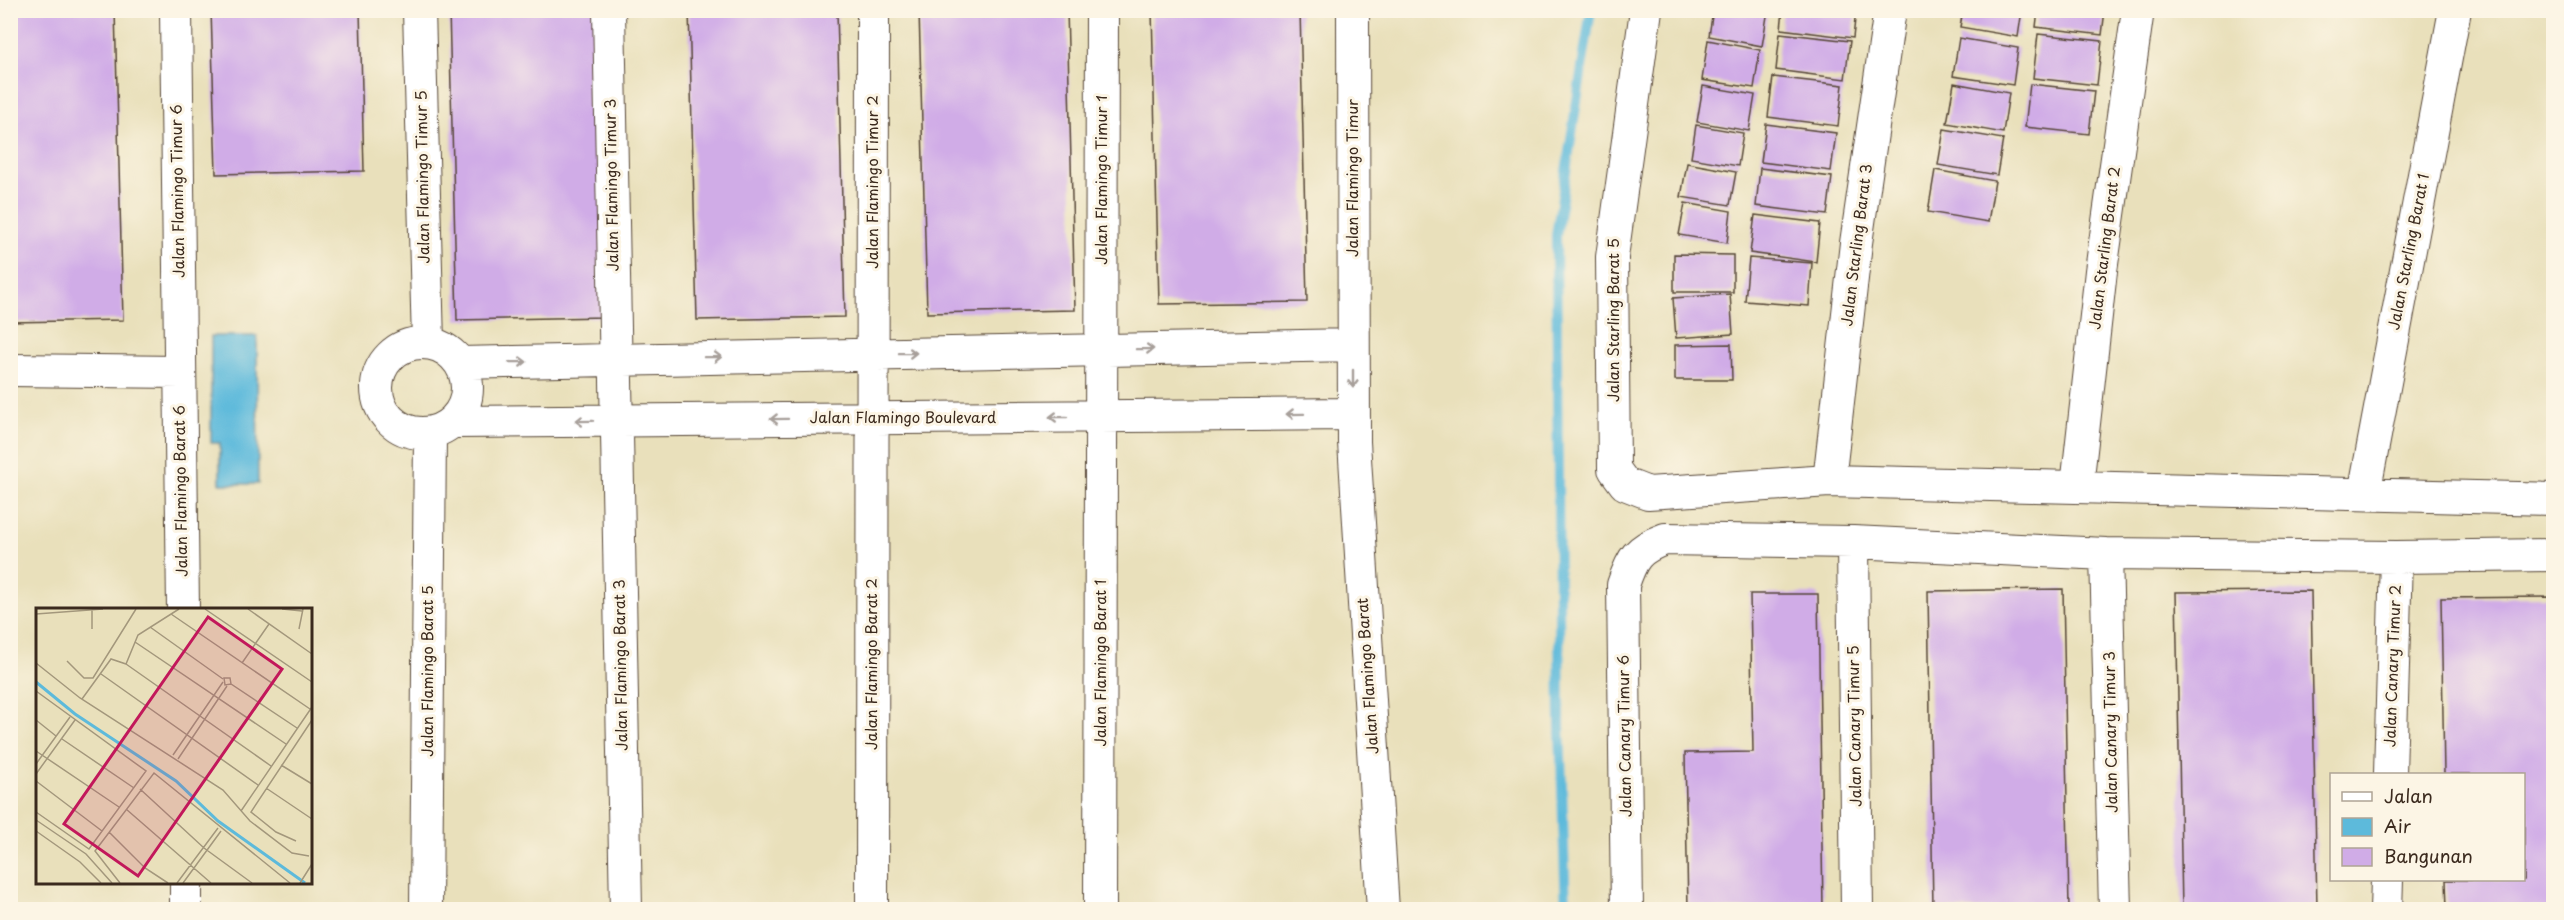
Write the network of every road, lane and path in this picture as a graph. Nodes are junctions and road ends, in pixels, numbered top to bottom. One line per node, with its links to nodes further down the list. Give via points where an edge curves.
1 (176, 10): 18 (street, Jalan Flamingo Timur 6)
2 (419, 10): 11 (street, Jalan Flamingo Timur 5)
3 (609, 10): 15 (street, Jalan Flamingo Timur 3)
4 (873, 10): 14 (street, Jalan Flamingo Timur 2)
5 (1102, 10): 13 (street, Jalan Flamingo Timur 1)
6 (1353, 10): 12 (street, Jalan Flamingo Timur)
7 (1646, 10): 24 (street, Jalan Starling Barat 5, via 1612,257 1614,469 1625,484 1648,493)
8 (1890, 10): 24 (street, Jalan Starling Barat 3, via 1856,243)
9 (2138, 10): 25 (street, Jalan Starling Barat 2, via 2101,271)
10 (2455, 10): 26 (street, Jalan Starling Barat 1)
11 (428, 343): 16 (street, via 446,350); 22 (street, via 403,347 392,354 384,365 378,389 385,413 394,423 417,433)
12 (1353, 345): 13 (street, one-way to 12); 23 (street, Jalan Flamingo Timur, one-way to 23)
13 (1102, 350): 14 (street, one-way to 13); 19 (street, Jalan Flamingo Timur 1)
14 (873, 354): 15 (street, one-way to 14); 20 (street, Jalan Flamingo Timur 2)
15 (616, 360): 16 (street, one-way to 15); 21 (street, Jalan Flamingo Timur 3)
16 (460, 363): 22 (street, via 468,387 461,412)
17 (10, 370): 18 (street)
18 (180, 372): 32 (street, Jalan Flamingo Barat 6)
19 (1101, 416): 20 (street, Jalan Flamingo Boulevard, one-way to 20); 23 (street, Jalan Flamingo Boulevard, one-way to 19); 40 (street, Jalan Flamingo Barat 1)
20 (873, 418): 21 (street, Jalan Flamingo Boulevard, one-way to 21); 39 (street, Jalan Flamingo Barat 2)
21 (616, 420): 22 (street, Jalan Flamingo Boulevard, one-way to 22); 38 (street, Jalan Flamingo Barat 3)
22 (442, 427): 37 (street, Jalan Flamingo Barat 5)
23 (1353, 428): 41 (street, Jalan Flamingo Barat)
24 (1829, 481): 25 (street)
25 (2077, 486): 26 (street)
26 (2364, 494): 27 (street)
27 (2553, 499)
28 (1853, 542): 29 (street); 42 (street, Jalan Canary Timur 6, via 1665,539 1645,546 1630,563 1623,585); 43 (street, Jalan Canary Timur 5)
29 (2106, 554): 31 (street); 44 (street, Jalan Canary Timur 3)
30 (2553, 555): 31 (street)
31 (2396, 557): 33 (street, Jalan Canary Timur 2)
32 (183, 608)
33 (2390, 773)
34 (2387, 881): 45 (street)
35 (186, 884): 36 (street)
36 (186, 909)
37 (426, 909)
38 (626, 909)
39 (872, 909)
40 (1100, 909)
41 (1383, 909)
42 (1627, 909)
43 (1857, 909)
44 (2115, 909)
45 (2386, 909)

